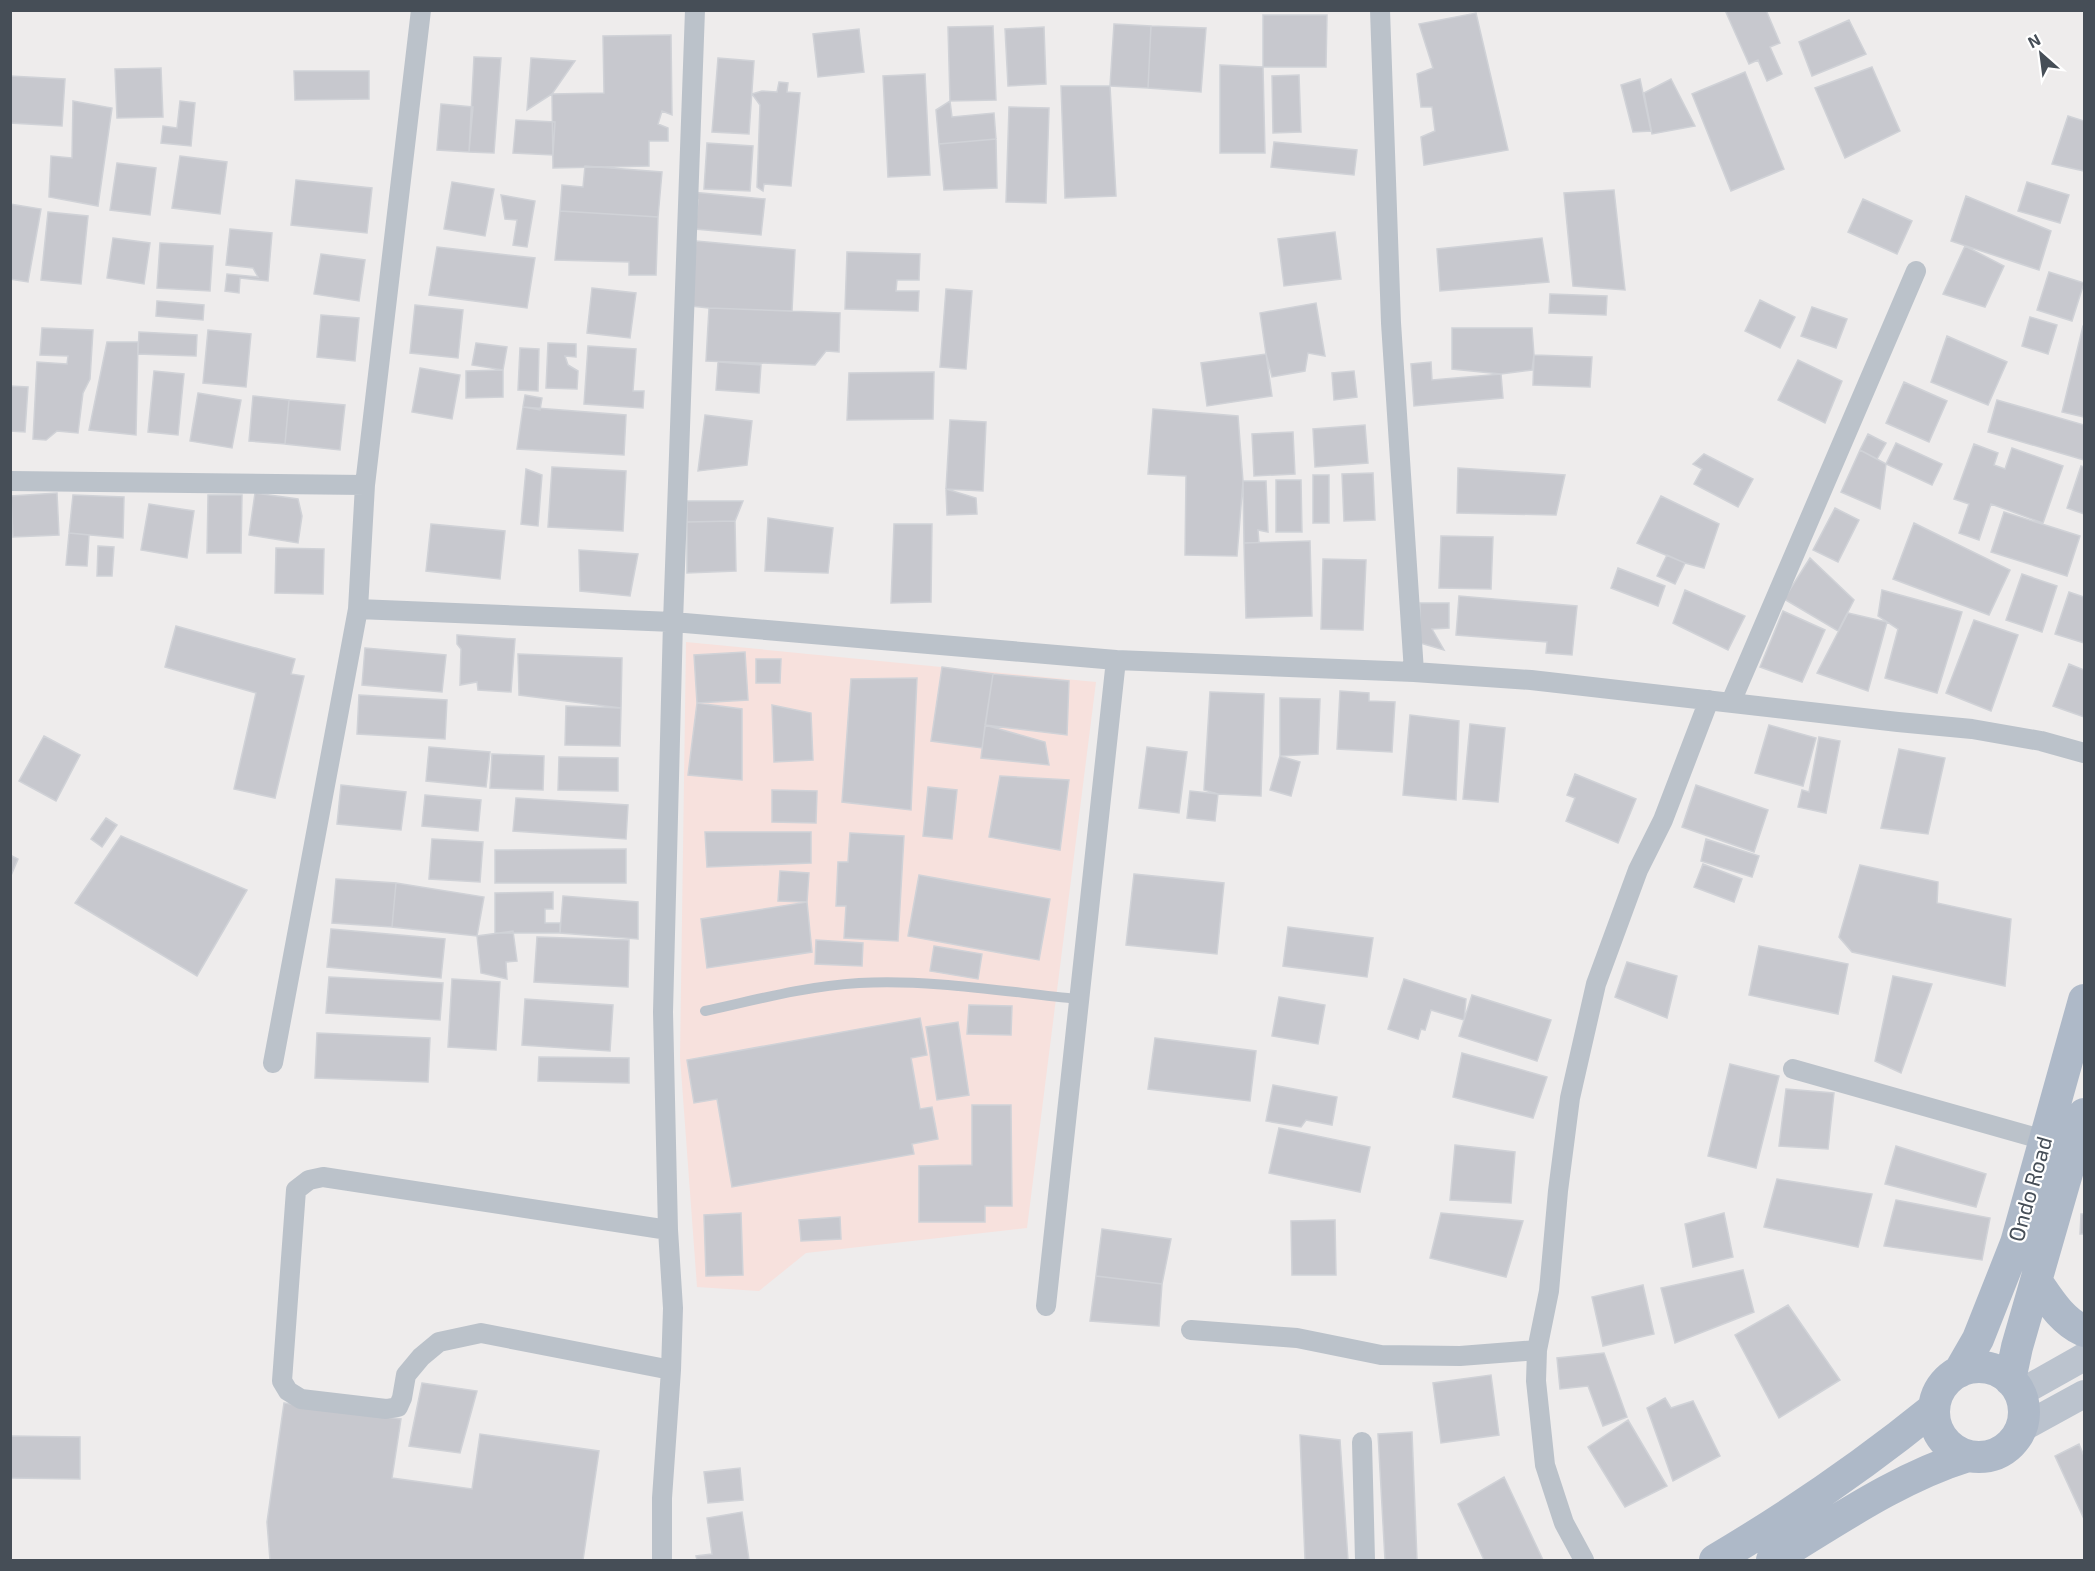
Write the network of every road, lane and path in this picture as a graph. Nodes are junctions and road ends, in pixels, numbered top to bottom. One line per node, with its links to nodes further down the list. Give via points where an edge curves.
1 (421, 10): 6 (street)
2 (695, 10): 8 (street)
3 (1380, 10): 10 (street, via 1391,323)
4 (1916, 271): 12 (street)
5 (10, 481): 6 (street)
6 (365, 485): 7 (street)
7 (358, 609): 8 (street); 17 (street)
8 (673, 622): 9 (street); 21 (street, via 663,1012)
9 (1116, 660): 10 (street); 14 (street)
10 (1414, 672): 11 (street, via 1531,680)
11 (1708, 700): 12 (street); 26 (street, via 1596,984 1570,1098 1549,1291)
12 (1731, 702): 13 (street, via 1972,729)
13 (2085, 753)
14 (1078, 999): 16 (lane, via 911,982 857,983); 23 (street)
15 (2085, 1000): 20 (main road, Ondo Road)
16 (705, 1011)
17 (273, 1063)
18 (1793, 1069): 20 (street)
19 (2085, 1114): 22 (main road, Ondo Road)
20 (2044, 1140): 29 (main road, Ondo Road, via 2016,1243 1978,1339)
21 (668, 1230): 28 (street, via 673,1308); 28 (street, via 323,1178 309,1180 296,1190 282,1381 293,1396 301,1399 398,1407 406,1375 421,1357 439,1342 481,1333)
22 (2037, 1282): 25 (main road, via 2056,1309); 30 (main road, Ondo Road, via 2017,1347)
23 (1046, 1306)
24 (1191, 1330): 26 (street, via 1297,1338 1382,1355 1460,1356)
25 (2085, 1331)
26 (1537, 1350): 38 (street, via 1536,1381 1545,1466 1564,1523)
27 (2085, 1357): 30 (main road)
28 (671, 1370): 36 (street)
29 (1959, 1372): 30 (main road, via 1986,1368 1999,1372); 32 (main road, via 1946,1381)
30 (2015, 1386): 33 (main road, via 2024,1405)
31 (2085, 1394): 33 (main road)
32 (1933, 1409): 35 (main road, via 1942,1439 1953,1450); 39 (main road, via 1805,1503)
33 (2020, 1429): 35 (main road, via 2012,1443 1999,1452 1984,1457)
34 (1362, 1442): 37 (street)
35 (1968, 1456): 40 (main road, via 1935,1467 1879,1496)
36 (662, 1560)
37 (1365, 1560)
38 (1584, 1560)
39 (1715, 1560)
40 (1772, 1560)

